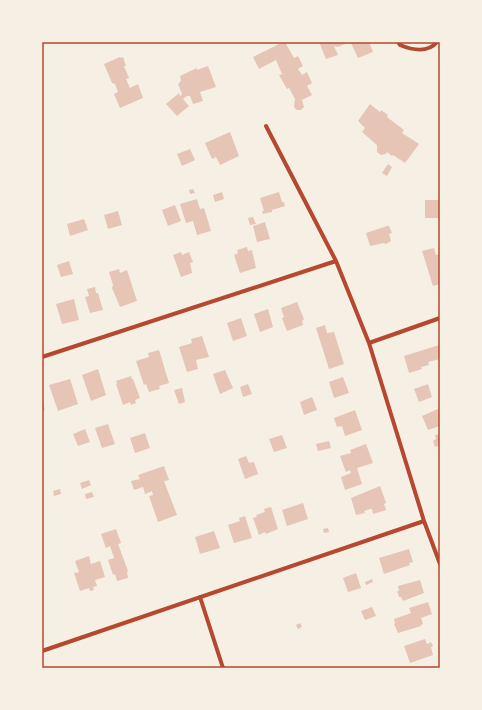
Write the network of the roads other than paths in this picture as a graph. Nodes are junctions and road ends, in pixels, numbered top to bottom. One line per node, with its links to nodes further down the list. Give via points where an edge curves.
1 (398, 42): 2 (street, via 400,46 412,50 423,50)
2 (437, 42)
3 (266, 126): 4 (street)
4 (336, 261): 6 (street); 7 (street)
5 (440, 318): 6 (street)
6 (369, 343): 8 (street)
7 (42, 357)
8 (424, 521): 9 (street); 10 (street)
9 (440, 564)
10 (200, 597): 11 (street); 12 (street)
11 (42, 651)
12 (223, 668)

